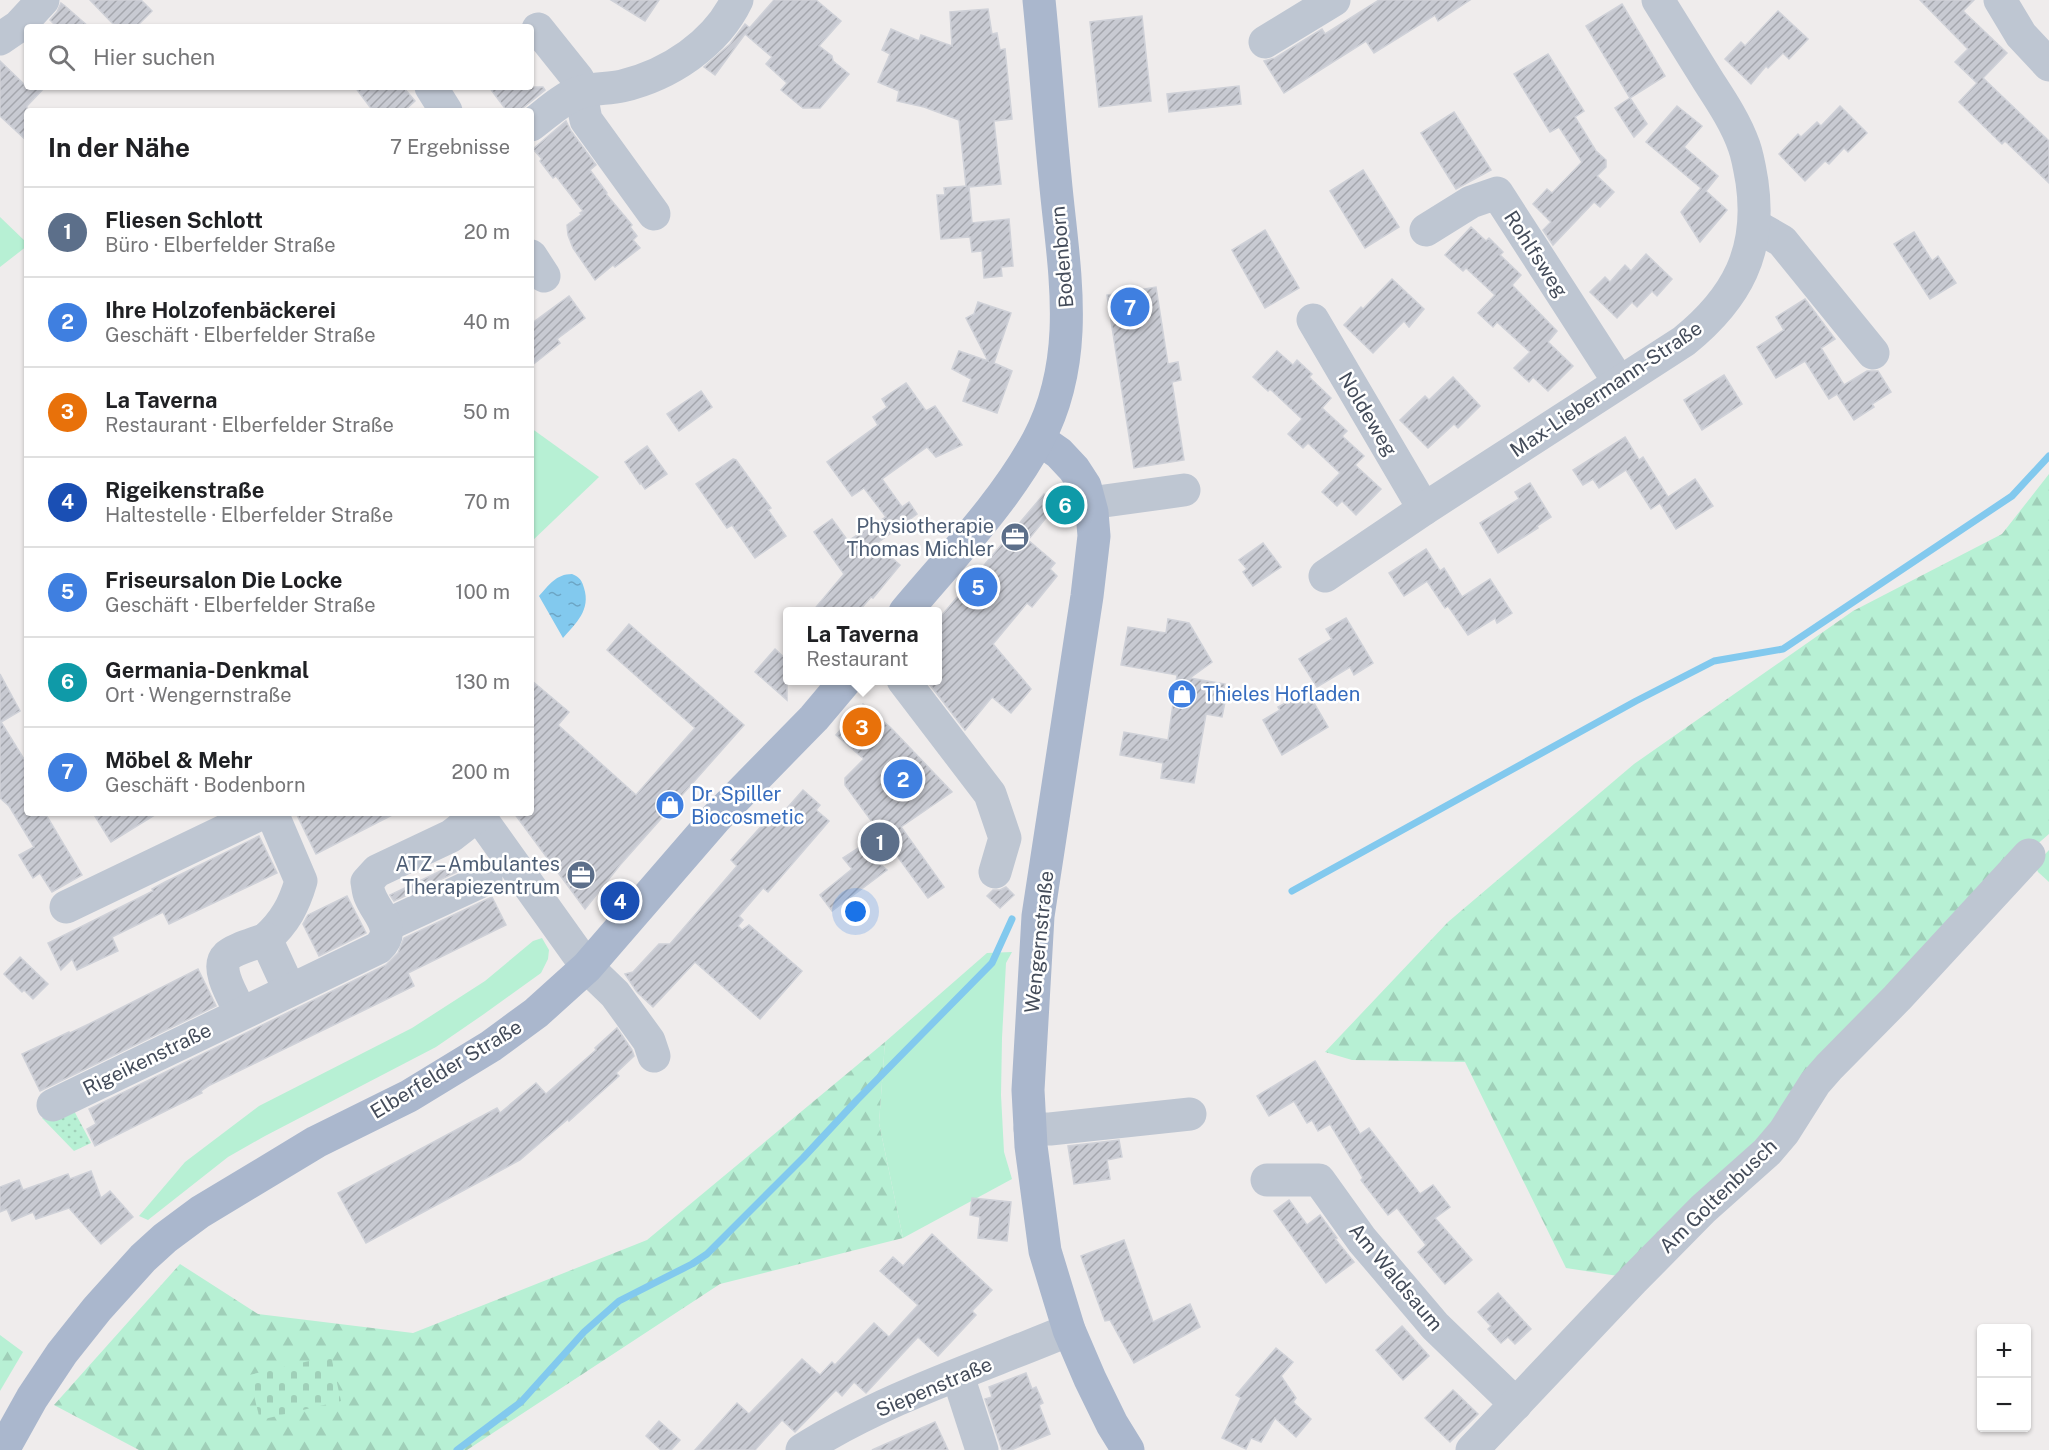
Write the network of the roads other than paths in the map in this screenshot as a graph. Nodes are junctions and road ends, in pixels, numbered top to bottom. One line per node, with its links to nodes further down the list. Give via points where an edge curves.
1 (43, 0): 8 (street, via 19,26)
2 (737, 0): 12 (street, via 717,31 677,64 621,86)
3 (1039, 0): 21 (main road, Bodenborn, via 1068,312 1057,392)
4 (1334, 0): 9 (street)
5 (1658, 0): 16 (street, Max-Liebermann-Straße, via 1744,146 1754,197)
6 (2000, 0): 10 (street, via 2021,35)
7 (538, 29): 12 (street, via 578,79)
8 (0, 39)
9 (1265, 42)
10 (2049, 64)
11 (433, 90): 13 (street)
12 (580, 92): 14 (street); 15 (street, via 586,120)
13 (444, 108)
14 (534, 123)
15 (654, 214)
16 (1754, 225): 19 (street, via 1782,241); 20 (street, Max-Liebermann-Straße, via 1743,271 1720,307 1684,341)
17 (1426, 230): 20 (street, Rohlfsweg, via 1471,202 1497,193)
18 (1313, 320): 24 (street, Noldeweg)
19 (1873, 353)
20 (1619, 382): 24 (street, Max-Liebermann-Straße)
21 (1039, 439): 23 (main road, Wengernstraße, via 1074,469); 26 (main road, via 1009,486)
22 (1184, 490): 23 (street)
23 (1090, 503): 45 (main road, Wengernstraße, via 1092,559 1038,916 1029,1067)
24 (1424, 509): 25 (street, Max-Liebermann-Straße)
25 (1325, 576)
26 (908, 607)
27 (843, 685): 39 (main road, Elberfelder Straße, via 716,818)
28 (906, 685): 34 (street, via 990,794 1005,838)
29 (256, 816): 36 (street)
30 (273, 816): 38 (street, via 301,881 286,918)
31 (475, 816): 37 (street, via 451,836 377,871 367,882 369,895)
32 (478, 816): 39 (street)
33 (2028, 855): 49 (street, Am Goltenbusch, via 1829,1067 1767,1152 1695,1216)
34 (995, 872)
35 (486, 879): 37 (street)
36 (66, 907)
37 (387, 926): 40 (street, Rigeikenstraße, via 384,942 378,948)
38 (267, 939): 40 (street); 41 (street, via 227,956 222,965)
39 (587, 967): 42 (street, via 615,994); 50 (main road, Elberfelder Straße, via 536,1013 491,1046 409,1096 267,1170 165,1238 104,1301 62,1353)
40 (289, 989): 41 (street, Rigeikenstraße)
41 (241, 1012): 43 (street, Rigeikenstraße)
42 (654, 1056)
43 (53, 1105)
44 (1190, 1114): 45 (street)
45 (1030, 1130): 47 (main road, Wengernstraße, via 1045,1251)
46 (1267, 1180): 49 (street, Am Waldsaum, via 1319,1180 1362,1240 1435,1326)
47 (1069, 1330): 48 (street, Siepenstraße); 53 (main road, Wengernstraße)
48 (958, 1376): 51 (street, Siepenstraße, via 863,1417); 52 (street)
49 (1516, 1404): 54 (street, Am Goltenbusch)
50 (3, 1450)
51 (802, 1450)
52 (982, 1450)
53 (1128, 1450)
54 (1472, 1450)

